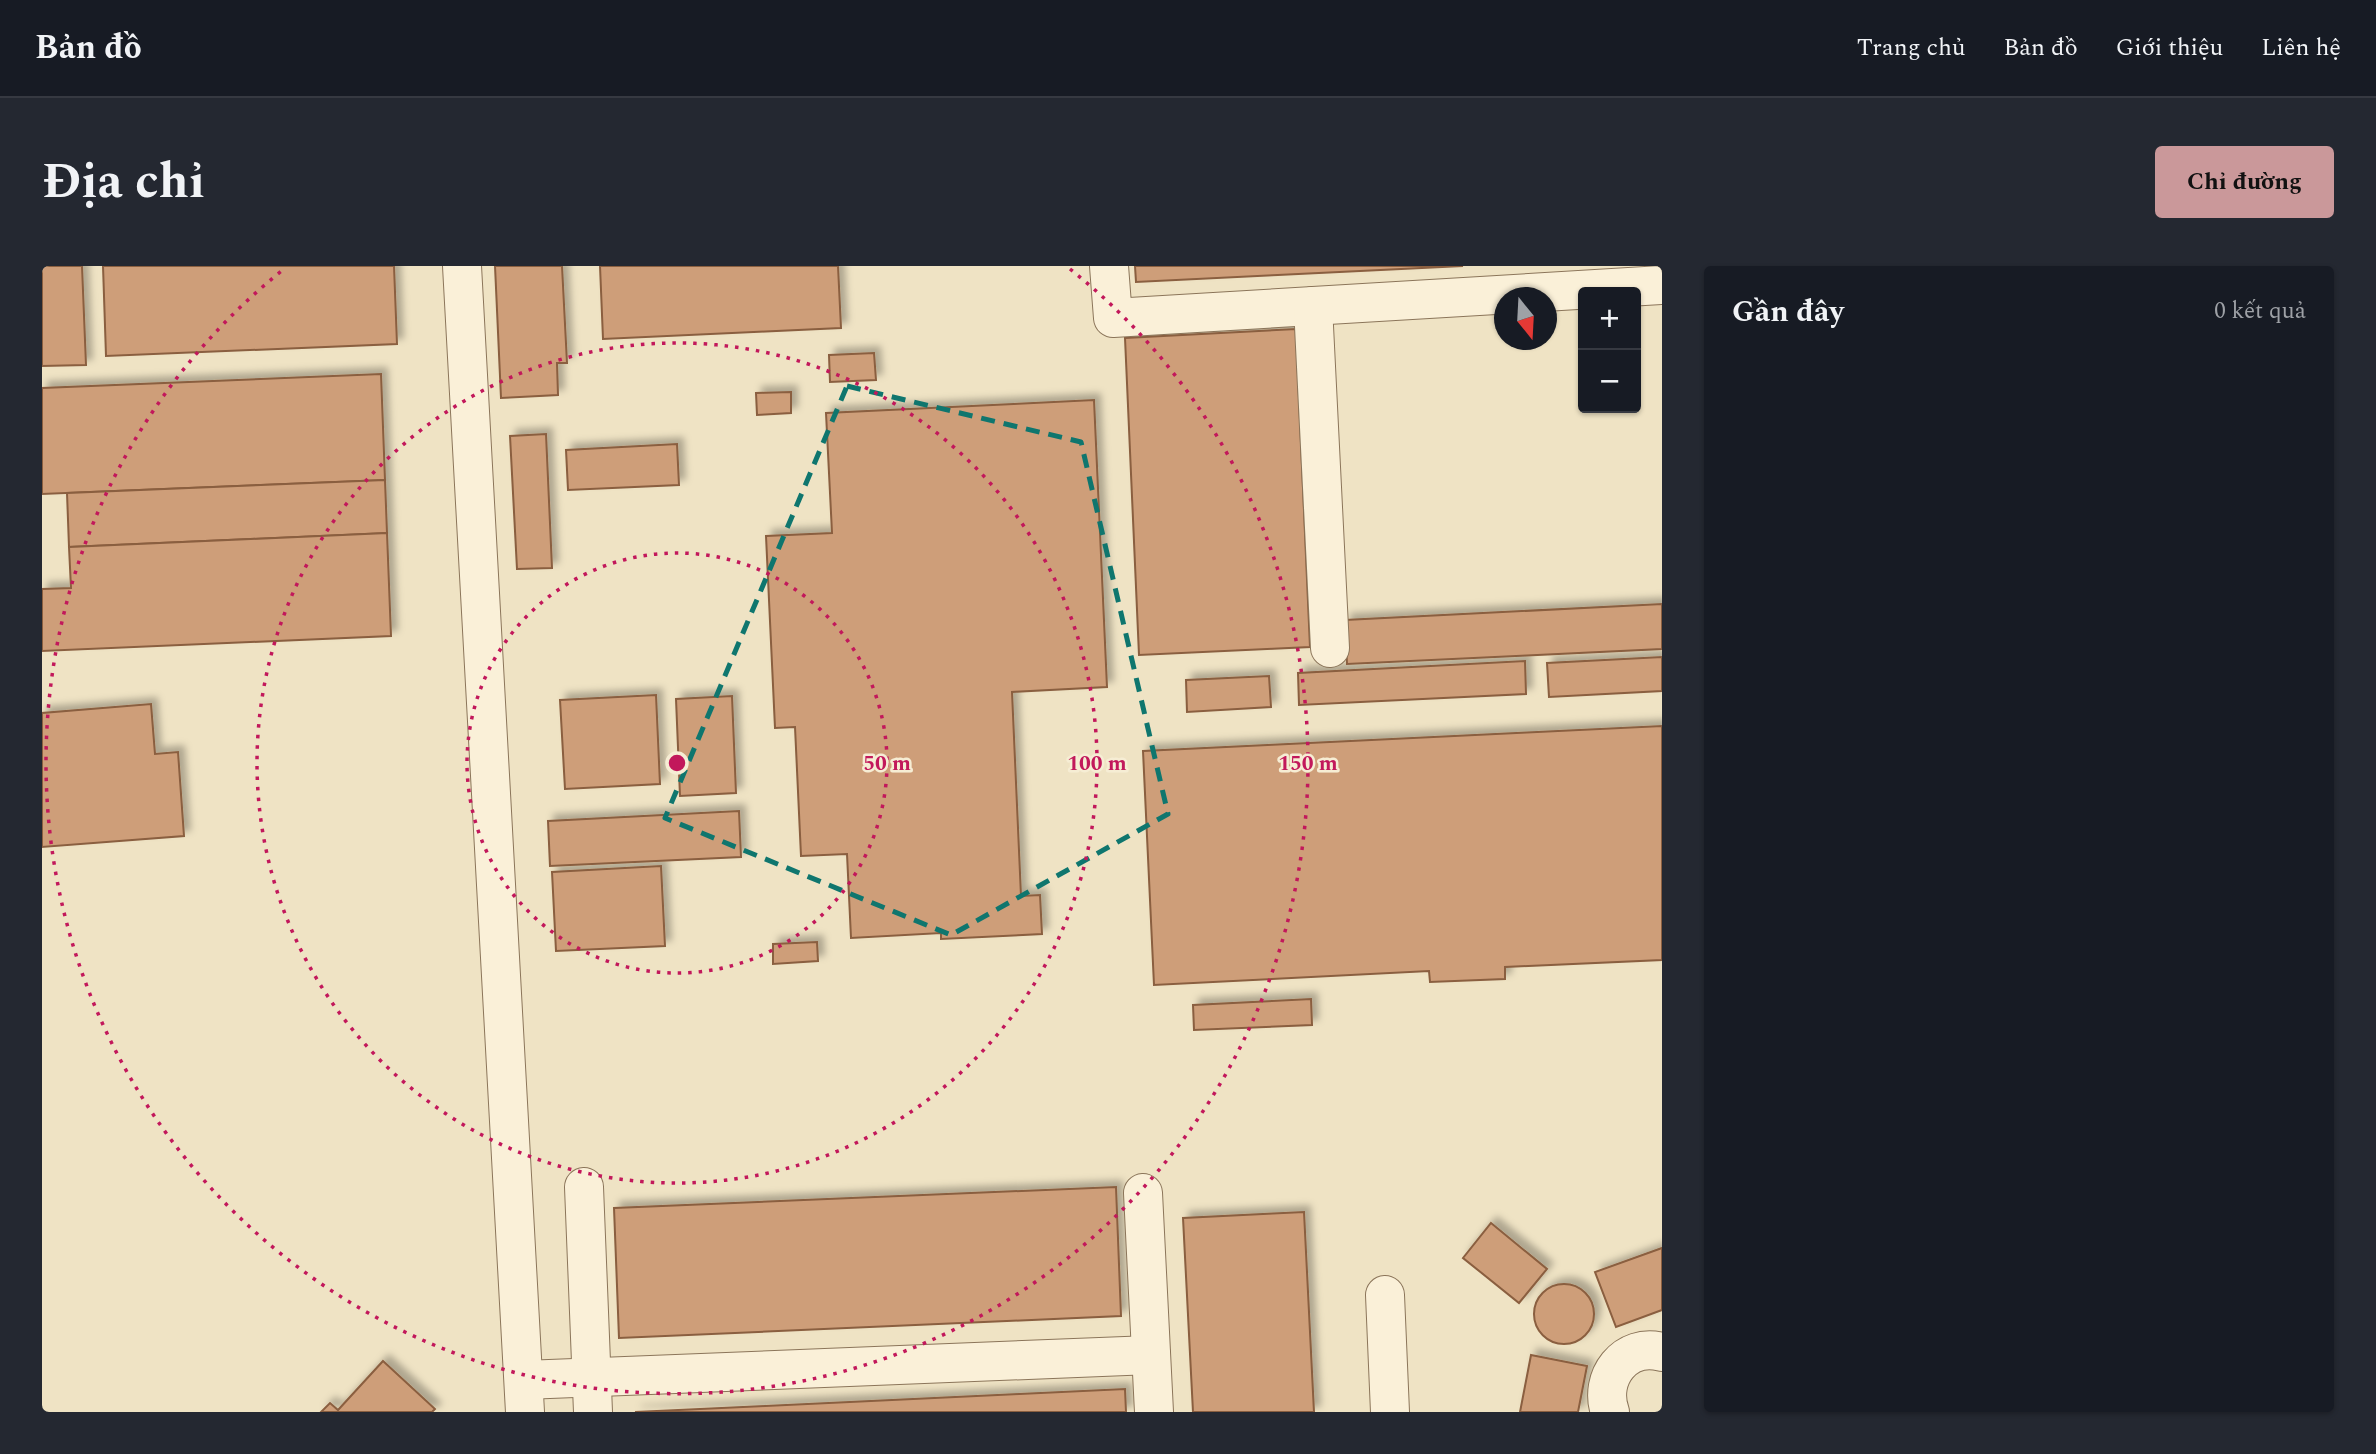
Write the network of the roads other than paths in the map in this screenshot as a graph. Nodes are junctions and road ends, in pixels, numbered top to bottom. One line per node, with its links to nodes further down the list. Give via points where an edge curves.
1 (462, 266): 12 (street)
2 (1110, 266): 4 (street, via 1113,318)
3 (1660, 279): 4 (street)
4 (1313, 306): 5 (street)
5 (1330, 648)
6 (584, 1187): 11 (street)
7 (1143, 1193): 10 (street)
8 (1385, 1295): 14 (street)
9 (1662, 1352): 15 (street, via 1642,1351 1618,1364 1606,1389)
10 (1152, 1354): 11 (street); 13 (street)
11 (592, 1395): 12 (street)
12 (524, 1396)
13 (1154, 1412)
14 (1390, 1412)
15 (1610, 1412)

